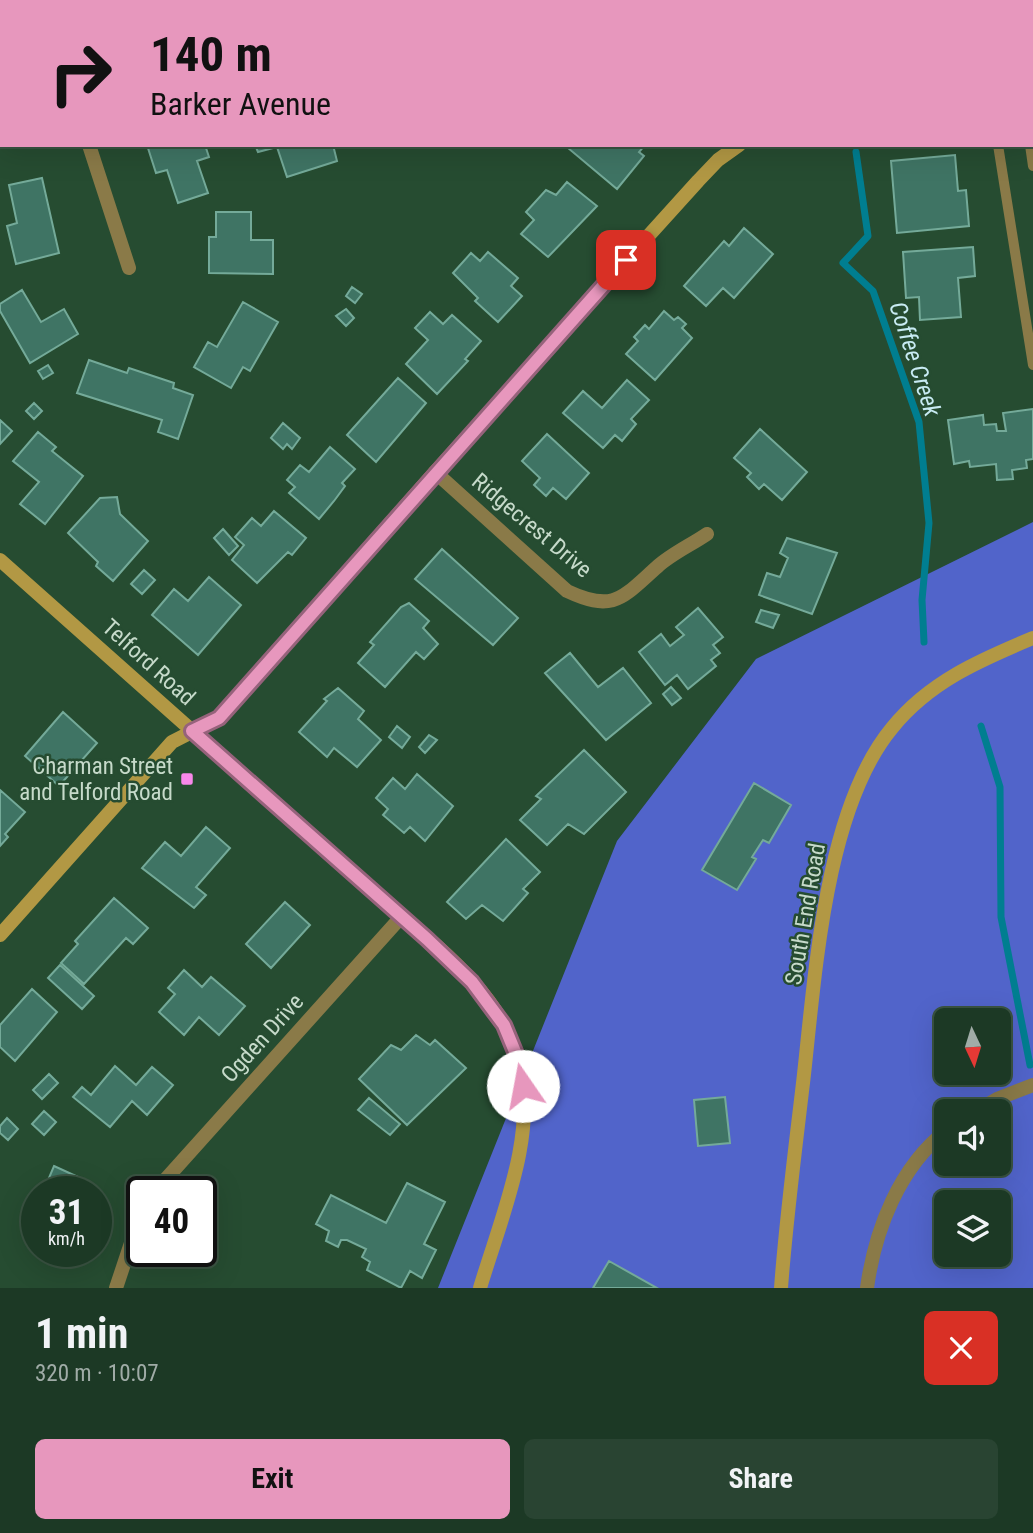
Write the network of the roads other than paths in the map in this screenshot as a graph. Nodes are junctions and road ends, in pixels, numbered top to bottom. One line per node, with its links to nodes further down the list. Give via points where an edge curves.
1 (90, 147): 6 (street)
2 (733, 147): 8 (street)
3 (998, 147): 7 (lane)
4 (1030, 147): 5 (lane)
5 (1033, 166)
6 (129, 268)
7 (1033, 365)
8 (435, 472): 9 (street, Ridgecrest Drive, via 567,591 591,602 612,601 631,592 659,565); 12 (street, via 219,718)
9 (707, 534)
10 (0, 560): 12 (street, Telford Road)
11 (1033, 638): 22 (street, South End Road, via 971,665 924,695 890,730 854,798 842,832 821,937)
12 (192, 731): 13 (street, Telford Road); 14 (street, via 172,742)
13 (402, 916): 18 (street, Ogden Drive); 21 (street, Telford Road, via 493,1008 509,1035 521,1071 521,1140)
14 (0, 935)
15 (1033, 1085): 16 (street)
16 (997, 1099)
17 (934, 1142): 23 (street, via 894,1196 874,1251)
18 (169, 1176)
19 (126, 1258): 20 (street)
20 (116, 1288)
21 (480, 1288)
22 (781, 1288)
23 (867, 1288)

